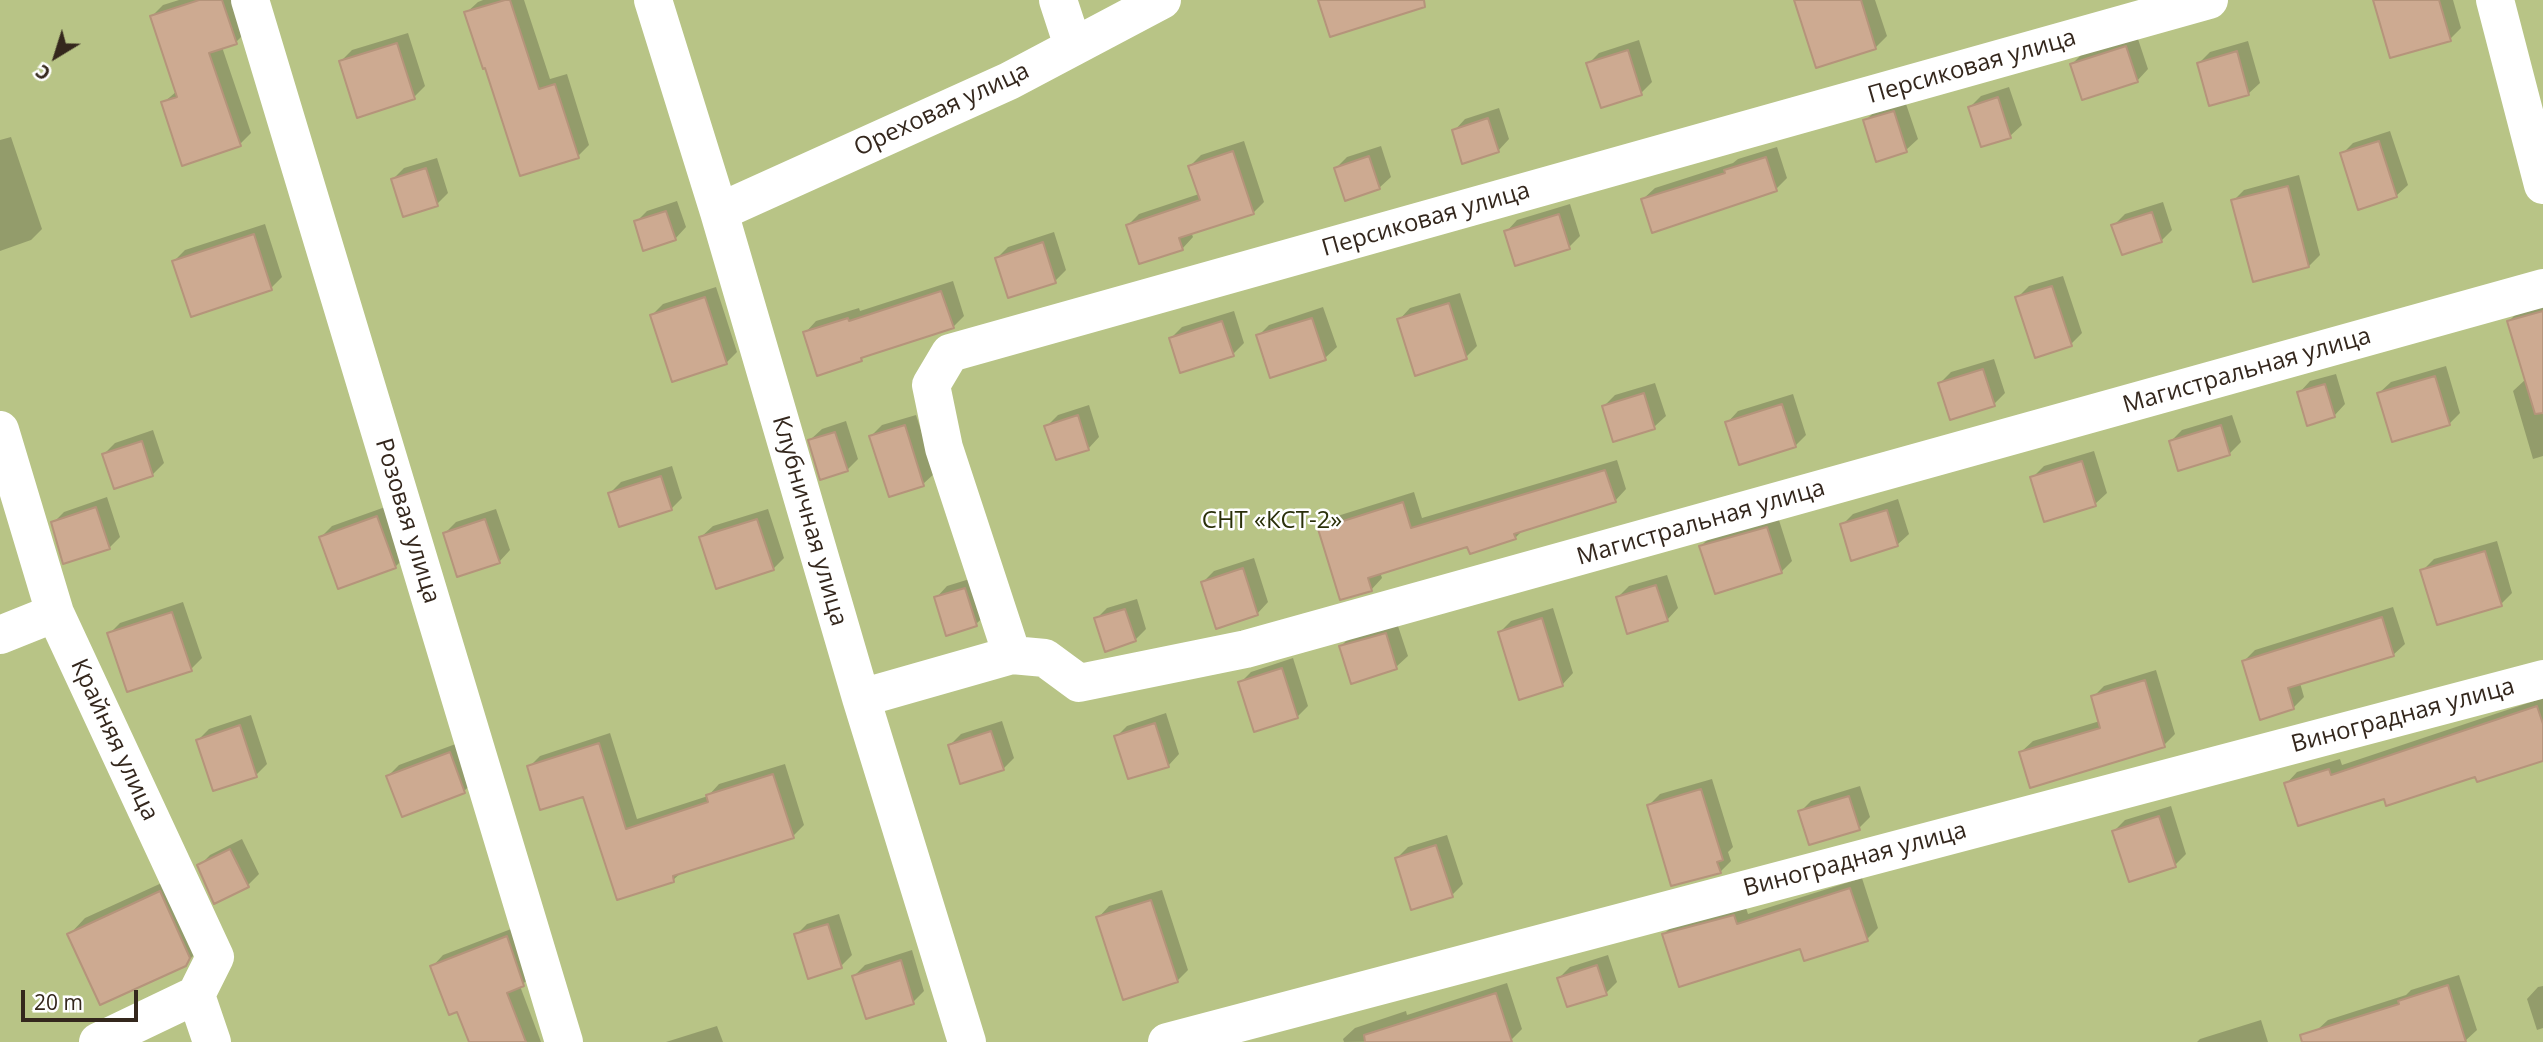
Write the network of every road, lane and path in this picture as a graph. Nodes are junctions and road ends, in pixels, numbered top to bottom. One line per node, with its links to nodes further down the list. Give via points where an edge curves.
1 (250, 0): 20 (street, Розовая улица)
2 (653, 0): 9 (street, Клубничная улица)
3 (1058, 0): 7 (street)
4 (1162, 0): 7 (street, Ореховая улица)
5 (2209, 0): 14 (street, Персиковая улица, via 950,353 931,386 944,448)
6 (2495, 0): 8 (street)
7 (1073, 46): 9 (street, Ореховая улица, via 1009,81)
8 (2543, 185)
9 (719, 212): 16 (street, Клубничная улица)
10 (2543, 288): 14 (street, Магистральная улица, via 1246,649 1079,682 1045,658)
11 (0, 430): 12 (street, Крайняя улица)
12 (55, 613): 13 (street); 17 (street, Крайняя улица, via 215,957)
13 (0, 635)
14 (1012, 655): 16 (street, Магистральная улица)
15 (2543, 679): 22 (street, Виноградная улица)
16 (861, 698): 21 (street, Клубничная улица)
17 (196, 995): 18 (street); 19 (street)
18 (98, 1042)
19 (212, 1042)
20 (564, 1042)
21 (967, 1042)
22 (1167, 1042)

